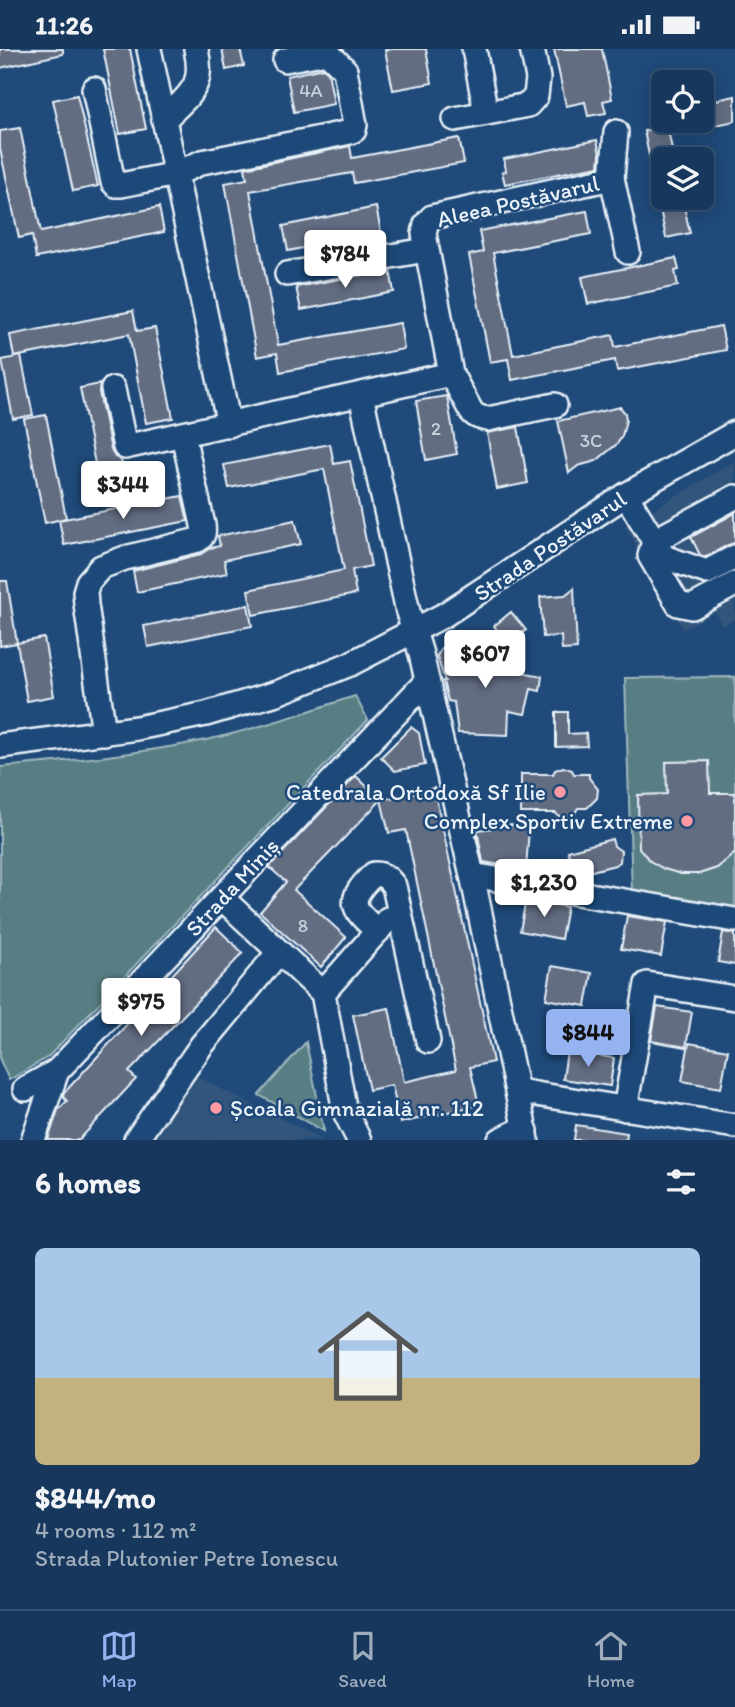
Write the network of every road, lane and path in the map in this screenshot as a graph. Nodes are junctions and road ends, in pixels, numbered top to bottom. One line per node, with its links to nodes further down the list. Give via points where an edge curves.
1 (149, 49): 9 (street)
2 (196, 49): 9 (street, via 199,76 194,89)
3 (474, 49): 7 (street)
4 (533, 49): 7 (street, via 536,96 528,105)
5 (285, 60): 11 (street, via 327,52 345,70 354,130 202,162)
6 (94, 89): 11 (street, via 113,182)
7 (486, 113): 8 (street)
8 (455, 119)
9 (164, 120): 11 (street)
10 (616, 132): 12 (street)
11 (176, 174): 20 (street)
12 (612, 178): 13 (street, Aleea Postăvarul, via 432,217 424,234); 14 (street, Aleea Postăvarul)
13 (426, 250): 15 (street); 16 (street, Aleea Postăvarul)
14 (628, 252)
15 (287, 274)
16 (451, 375): 18 (street); 19 (street, Aleea Postăvarul, via 471,411 481,418)
17 (113, 389): 22 (street, via 125,447)
18 (361, 395): 20 (street); 28 (street)
19 (555, 405)
20 (229, 425): 22 (street)
21 (735, 433): 23 (street, Strada Postăvarul)
22 (183, 435): 30 (street, via 202,537 101,567 85,592)
23 (626, 495): 25 (street); 28 (street, Strada Postăvarul)
24 (735, 497): 25 (street)
25 (654, 541): 26 (street, via 664,557 707,572); 27 (street, via 650,556 678,604 692,607)
26 (735, 557)
27 (735, 584)
28 (414, 632): 29 (street); 30 (street, Strada Postăvarul, via 340,669 267,696 183,719)
29 (427, 681): 32 (street); 33 (street, Strada Miniș)
30 (104, 733): 31 (street, Strada Postăvarul)
31 (0, 746)
32 (472, 875): 35 (street); 43 (street)
33 (222, 898): 37 (street); 41 (street, Strada Miniș)
34 (399, 907): 36 (street); 36 (street, via 388,878 374,874 357,895 355,907); 40 (street)
35 (735, 921)
36 (378, 931): 38 (street)
37 (279, 952): 38 (street); 48 (street, via 201,1046)
38 (323, 993): 49 (street, via 345,1112)
39 (735, 998): 44 (street, via 647,983)
40 (428, 1041)
41 (57, 1071): 42 (street); 47 (street, Strada Miniș)
42 (25, 1090)
43 (517, 1091): 44 (street); 46 (street)
44 (625, 1108): 45 (street)
45 (735, 1126)
46 (526, 1135): 50 (street, via 514,1133)
47 (33, 1140)
48 (136, 1140)
49 (359, 1140)
50 (500, 1140)

